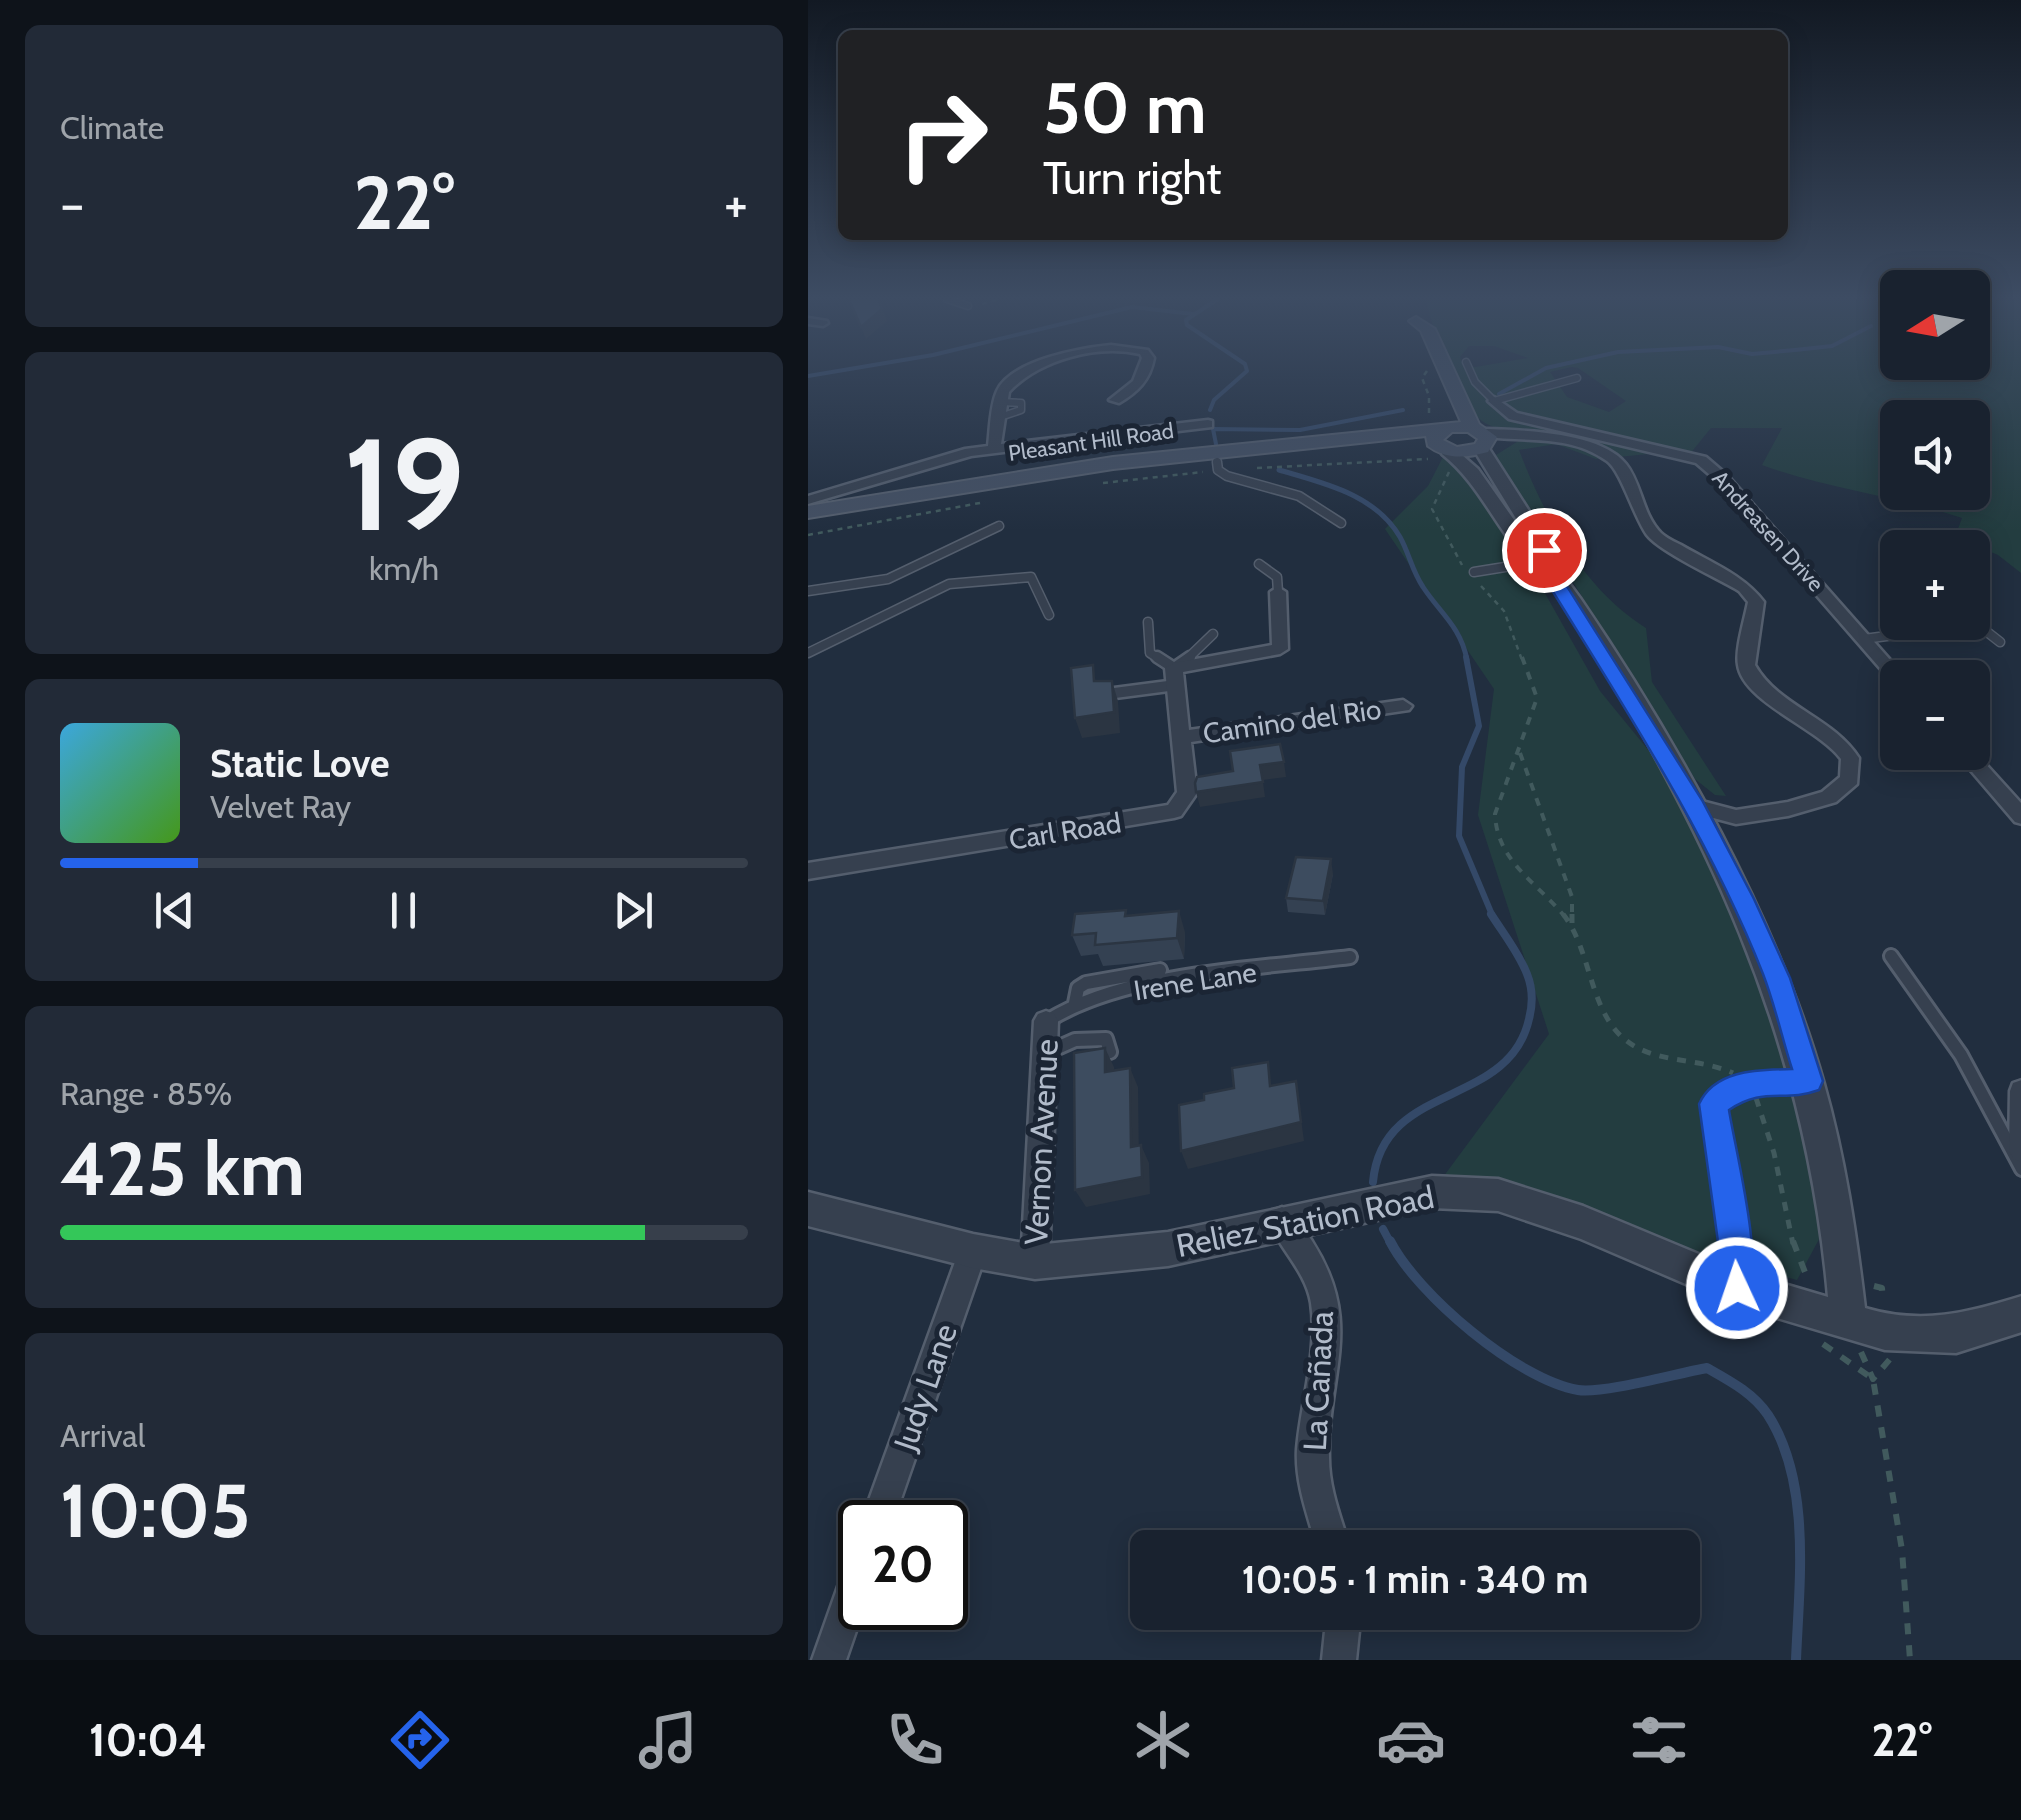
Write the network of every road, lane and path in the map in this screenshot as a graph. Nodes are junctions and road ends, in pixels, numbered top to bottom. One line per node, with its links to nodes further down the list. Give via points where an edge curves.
1 (1019, 376): 9 (street)
2 (1143, 376): 7 (street)
3 (1426, 376): 12 (main road)
4 (1453, 376): 13 (main road)
5 (1473, 376): 8 (lane)
6 (1577, 378): 8 (lane)
7 (1115, 400)
8 (1494, 401): 39 (street, Andreasen Drive, via 1512,416 1701,460)
9 (1000, 402): 10 (street); 10 (lane, via 1021,402 1020,410)
10 (997, 418): 14 (street)
11 (1208, 424): 14 (street)
12 (1440, 424): 13 (main road); 15 (main road, Pleasant Hill Road); 16 (main road, via 1404,453); 28 (street, via 1529,552); 30 (path, via 1432,510)
13 (1486, 437): 28 (street, via 1484,459 1544,550); 50 (street, via 1559,438 1610,456 1656,537 1745,588 1757,606 1749,674 1827,729 1850,758 1850,779 1829,798)
14 (994, 447): 21 (street)
15 (1277, 453): 16 (main road); 18 (main road, Pleasant Hill Road)
16 (1332, 456): 19 (path)
17 (1414, 456): 19 (path)
18 (1212, 462): 19 (path); 20 (path); 23 (main road, Pleasant Hill Road, via 962,484); 24 (lane, via 1299,496); 26 (main road, Pleasant Hill Road, via 971,494)
19 (1352, 463)
20 (1090, 484)
21 (808, 500)
22 (998, 500): 27 (path)
23 (808, 512)
24 (1342, 523)
25 (999, 526): 32 (lane, via 888,579)
26 (808, 527)
27 (808, 535)
28 (1543, 561): 30 (lane); 49 (street)
29 (1258, 564): 33 (lane, via 1277,577)
30 (1471, 573)
31 (1476, 583): 47 (path, via 1499,602 1532,677 1537,698)
32 (808, 591)
33 (1278, 592): 43 (street, via 1280,649)
34 (1049, 615): 41 (lane, via 1031,577 949,584)
35 (1148, 622): 43 (lane, via 1150,654)
36 (1212, 634): 43 (lane)
37 (1990, 634): 40 (lane)
38 (1880, 637): 39 (lane)
39 (1864, 639): 42 (street, Andreasen Drive)
40 (2000, 642)
41 (808, 653)
42 (1882, 660)
43 (1175, 677): 44 (lane); 46 (street, Carl Road)
44 (1107, 694)
45 (1403, 706): 46 (street, Camino del Rio)
46 (1181, 737): 53 (street, Carl Road, via 1185,800 1163,815)
47 (1519, 750): 54 (path, via 1572,898); 54 (path, via 1495,814 1496,841)
48 (1980, 770): 51 (street)
49 (1694, 806): 50 (street); 52 (street)
50 (1736, 817): 52 (street)
51 (2022, 818)
52 (1711, 837): 62 (street, via 1778,978)
53 (808, 870)
54 (1572, 924): 63 (path, via 1607,1018 1622,1038 1648,1054 1730,1070)
55 (1891, 956): 66 (lane, via 1961,1056)
56 (1350, 957): 58 (lane, Irene Lane)
57 (1160, 970): 58 (lane, via 1086,983)
58 (1075, 1003): 59 (lane, Irene Lane)
59 (1046, 1022): 61 (street, Vernon Avenue)
60 (1110, 1052): 61 (lane, via 1099,1037 1064,1042)
61 (1045, 1053): 70 (street, Vernon Avenue)
62 (1809, 1081): 63 (lane); 74 (street, via 1837,1206)
63 (1745, 1083): 71 (path, via 1764,1114 1792,1243); 72 (lane, via 1714,1104)
64 (2022, 1092): 65 (street)
65 (2022, 1150)
66 (2022, 1169)
67 (808, 1209): 69 (street, Reliez Station Road)
68 (1282, 1222): 70 (street, Reliez Station Road, via 1168,1249); 72 (street, Reliez Station Road, via 1432,1192 1498,1195); 79 (street, La Cañada, via 1324,1301 1326,1343 1313,1452)
69 (973, 1251): 70 (street, Reliez Station Road); 78 (street, Judy Lane)
70 (1035, 1262)
71 (1808, 1278)
72 (1737, 1288): 74 (street, Reliez Station Road)
73 (2022, 1314): 74 (street, Reliez Station Road, via 1956,1335 1886,1332)
74 (1848, 1320)
75 (1812, 1338): 77 (path)
76 (1890, 1361): 77 (path)
77 (1873, 1379): 84 (path, via 1902,1550)
78 (885, 1500)
79 (1329, 1530)
80 (839, 1630): 82 (street)
81 (1342, 1630): 83 (street)
82 (829, 1660)
83 (1339, 1660)
84 (1910, 1660)

